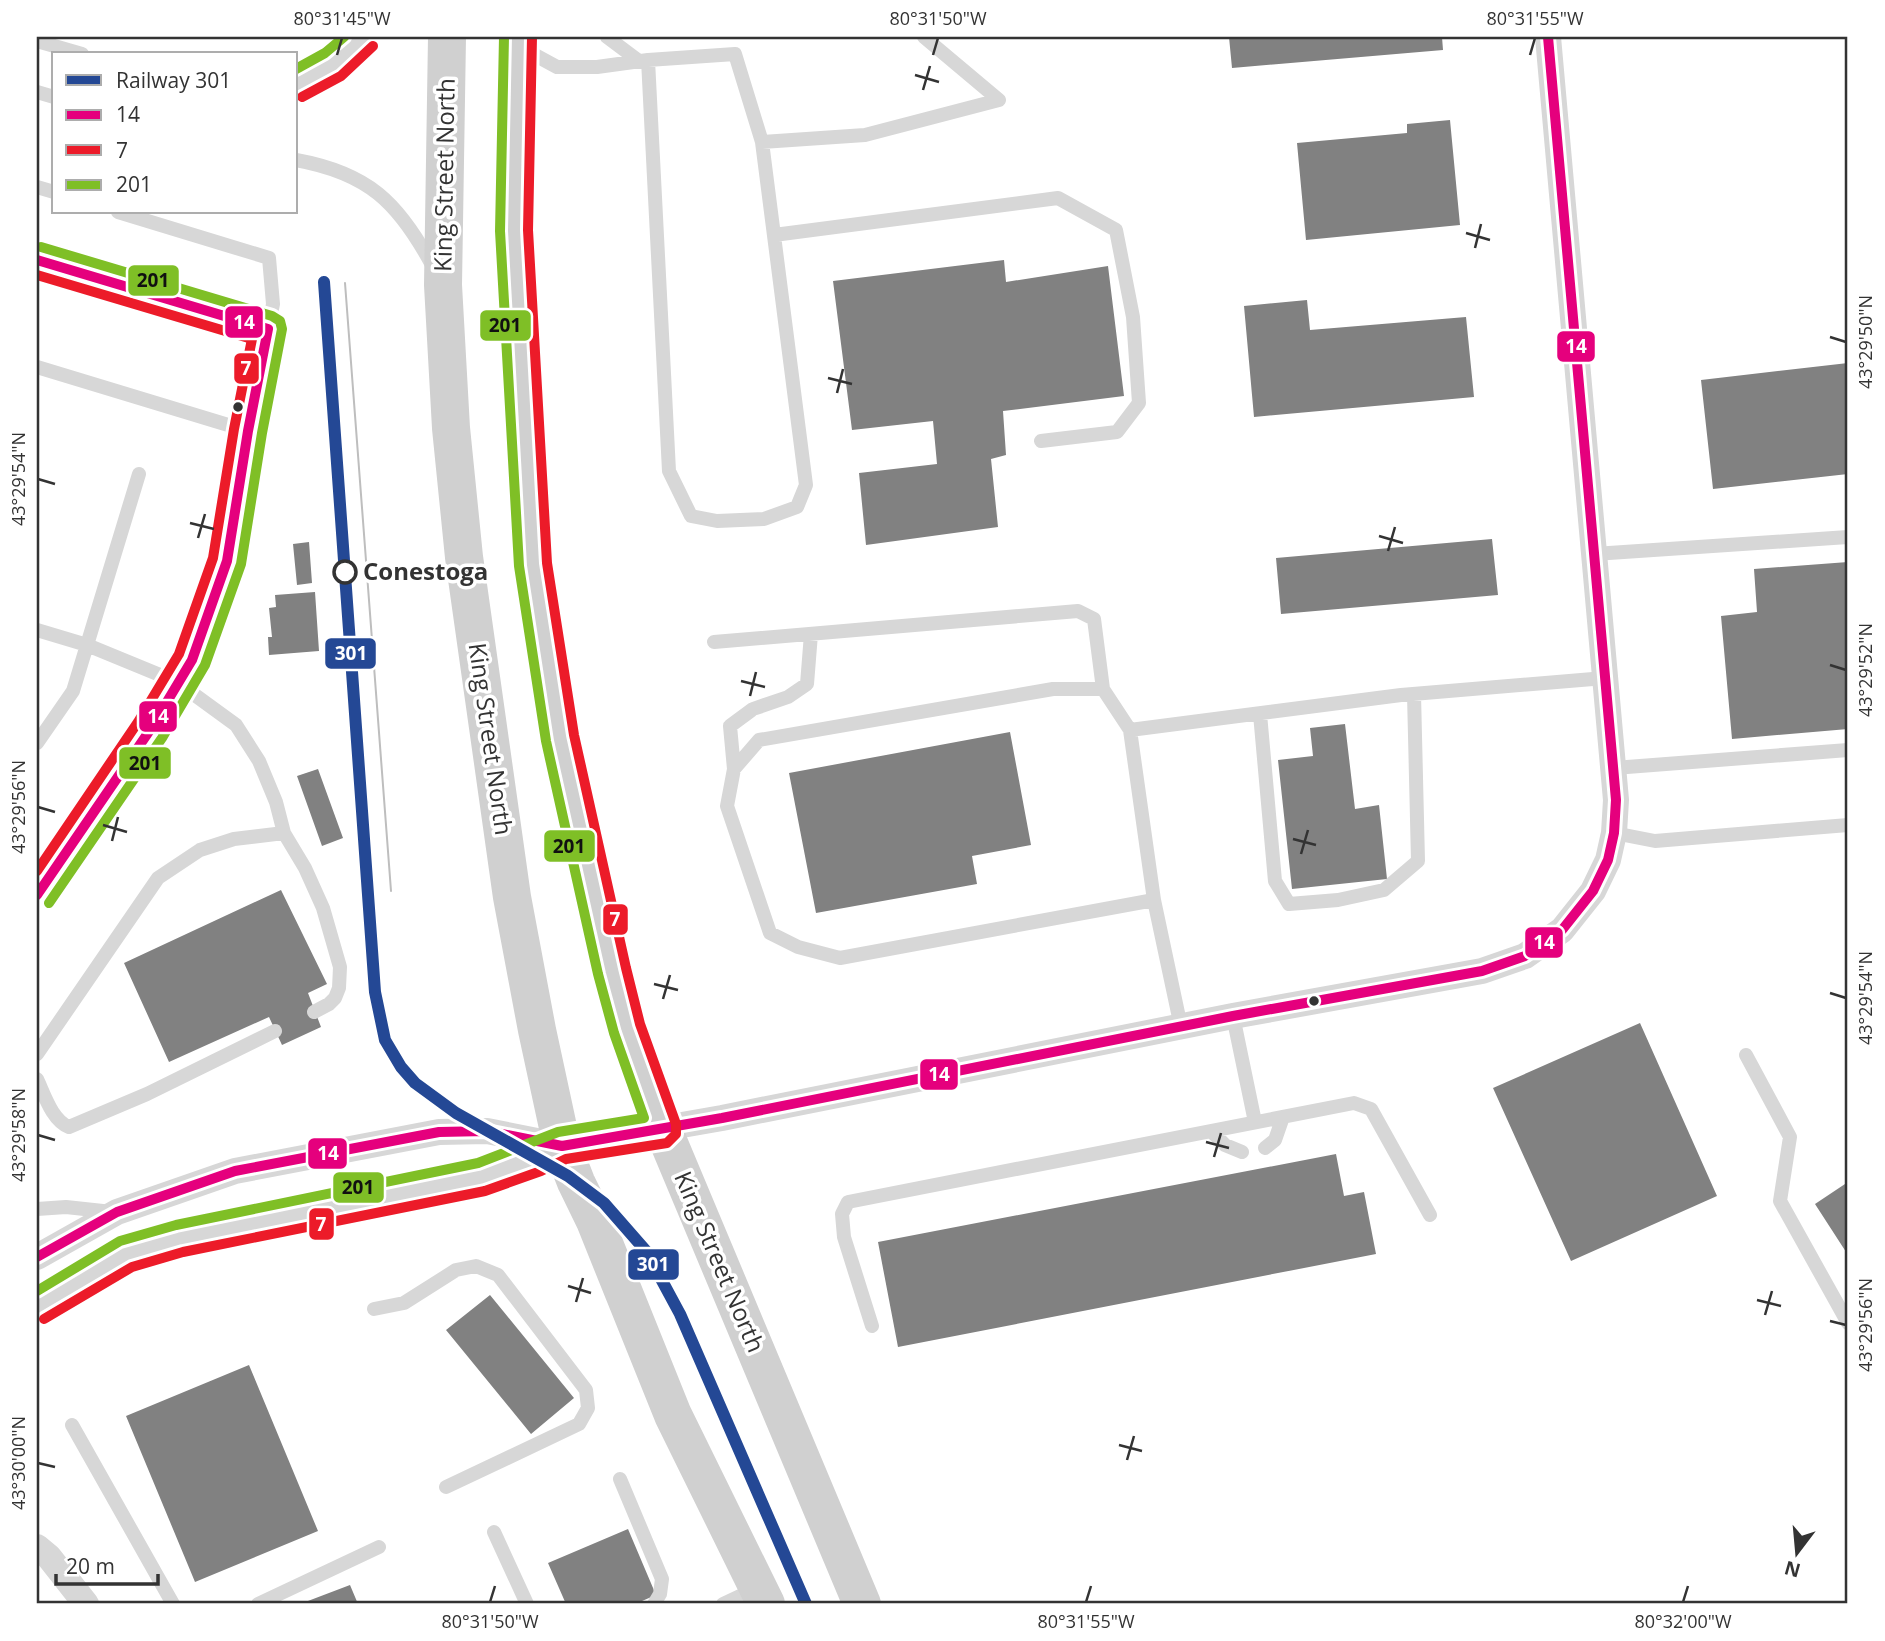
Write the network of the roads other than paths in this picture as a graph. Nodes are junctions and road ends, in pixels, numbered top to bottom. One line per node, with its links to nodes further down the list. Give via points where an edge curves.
1 (363, 37): 10 (lane, via 328,70)
2 (447, 37): 16 (main road, King Street North)
3 (607, 37): 9 (lane)
4 (924, 37): 11 (lane, via 999,100 865,135)
5 (1548, 37): 23 (street)
6 (512, 40): 9 (lane, via 557,67); 52 (main road, King Street North, via 514,230 533,564 560,738 612,971)
7 (37, 41): 8 (lane)
8 (75, 52)
9 (643, 60): 11 (lane, via 736,54); 14 (lane, via 669,471 691,516 717,521 764,519 797,508 806,485)
10 (298, 83)
11 (762, 142): 14 (lane)
12 (298, 160): 16 (lane, via 341,171 369,186 399,212)
13 (125, 214): 17 (lane, via 269,258 273,304)
14 (774, 235): 20 (lane, via 1058,198 1116,230 1133,317 1139,403 1117,432)
15 (37, 260): 17 (lane)
16 (443, 285): 54 (main road, King Street North, via 464,556 512,897)
17 (268, 329): 19 (lane)
18 (37, 367): 19 (lane)
19 (248, 431): 29 (lane, via 228,561 191,660)
20 (1041, 441)
21 (139, 474): 27 (lane)
22 (1848, 537): 23 (lane)
23 (1594, 554): 28 (street)
24 (37, 630): 27 (lane)
25 (811, 634): 26 (lane); 30 (lane, via 1078,611 1094,619); 37 (lane, via 807,684 788,697 753,709 730,726)
26 (714, 642)
27 (88, 645): 29 (lane); 34 (lane, via 73,691)
28 (1605, 678): 31 (lane); 36 (street)
29 (177, 682): 39 (lane, via 236,725 259,761); 41 (lane, via 150,730)
30 (1103, 689): 33 (lane); 37 (lane, via 1053,689 759,740)
31 (1414, 694): 32 (lane); 32 (lane, via 1418,862 1384,890 1338,900 1290,904 1275,881)
32 (1260, 714): 33 (lane)
33 (1130, 730): 42 (lane)
34 (37, 743)
35 (1848, 750): 36 (lane)
36 (1614, 768): 40 (street)
37 (734, 769): 42 (lane, via 727,806 769,933 798,947 840,958)
38 (1848, 825): 40 (lane, via 1655,841)
39 (284, 833): 43 (lane, via 323,908 340,967 335,998); 47 (lane, via 234,839 200,850 158,878)
40 (1614, 833): 44 (street, via 1608,860 1593,891 1562,930 1525,956 1482,971)
41 (37, 895)
42 (1154, 900): 45 (lane)
43 (314, 1012)
44 (1233, 1016): 45 (street); 51 (lane)
45 (1181, 1027): 52 (street)
46 (275, 1031): 49 (lane, via 69,1127 54,1114)
47 (37, 1054)
48 (1746, 1055): 63 (lane, via 1790,1137 1780,1201)
49 (37, 1079)
50 (1283, 1117): 51 (lane); 55 (lane, via 1275,1140); 59 (lane, via 1354,1103 1371,1109)
51 (1255, 1122): 53 (lane)
52 (663, 1129): 54 (street); 79 (main road, King Street North)
53 (1211, 1131): 56 (lane, via 1224,1145); 64 (lane, via 848,1202 842,1214 844,1237)
54 (562, 1146): 58 (street, via 487,1131 439,1132 235,1171); 61 (street, via 482,1177 192,1235 137,1251); 72 (main road, King Street North, via 673,1415)
55 (1265, 1148)
56 (1242, 1152)
57 (37, 1209): 58 (lane)
58 (117, 1212): 60 (street)
59 (1430, 1215)
60 (37, 1257)
61 (37, 1307)
62 (374, 1309): 67 (lane, via 404,1303 456,1270 476,1266 498,1275 586,1390 588,1408 579,1424)
63 (1848, 1323)
64 (872, 1326)
65 (72, 1425): 74 (lane)
66 (620, 1479): 77 (lane, via 662,1579)
67 (446, 1487)
68 (494, 1532): 76 (lane)
69 (37, 1533): 71 (street)
70 (379, 1546): 75 (lane)
71 (43, 1552): 73 (street)
72 (762, 1596): 78 (lane)
73 (86, 1604)
74 (173, 1604)
75 (258, 1604)
76 (527, 1604)
77 (654, 1604)
78 (723, 1604)
79 (862, 1604)

